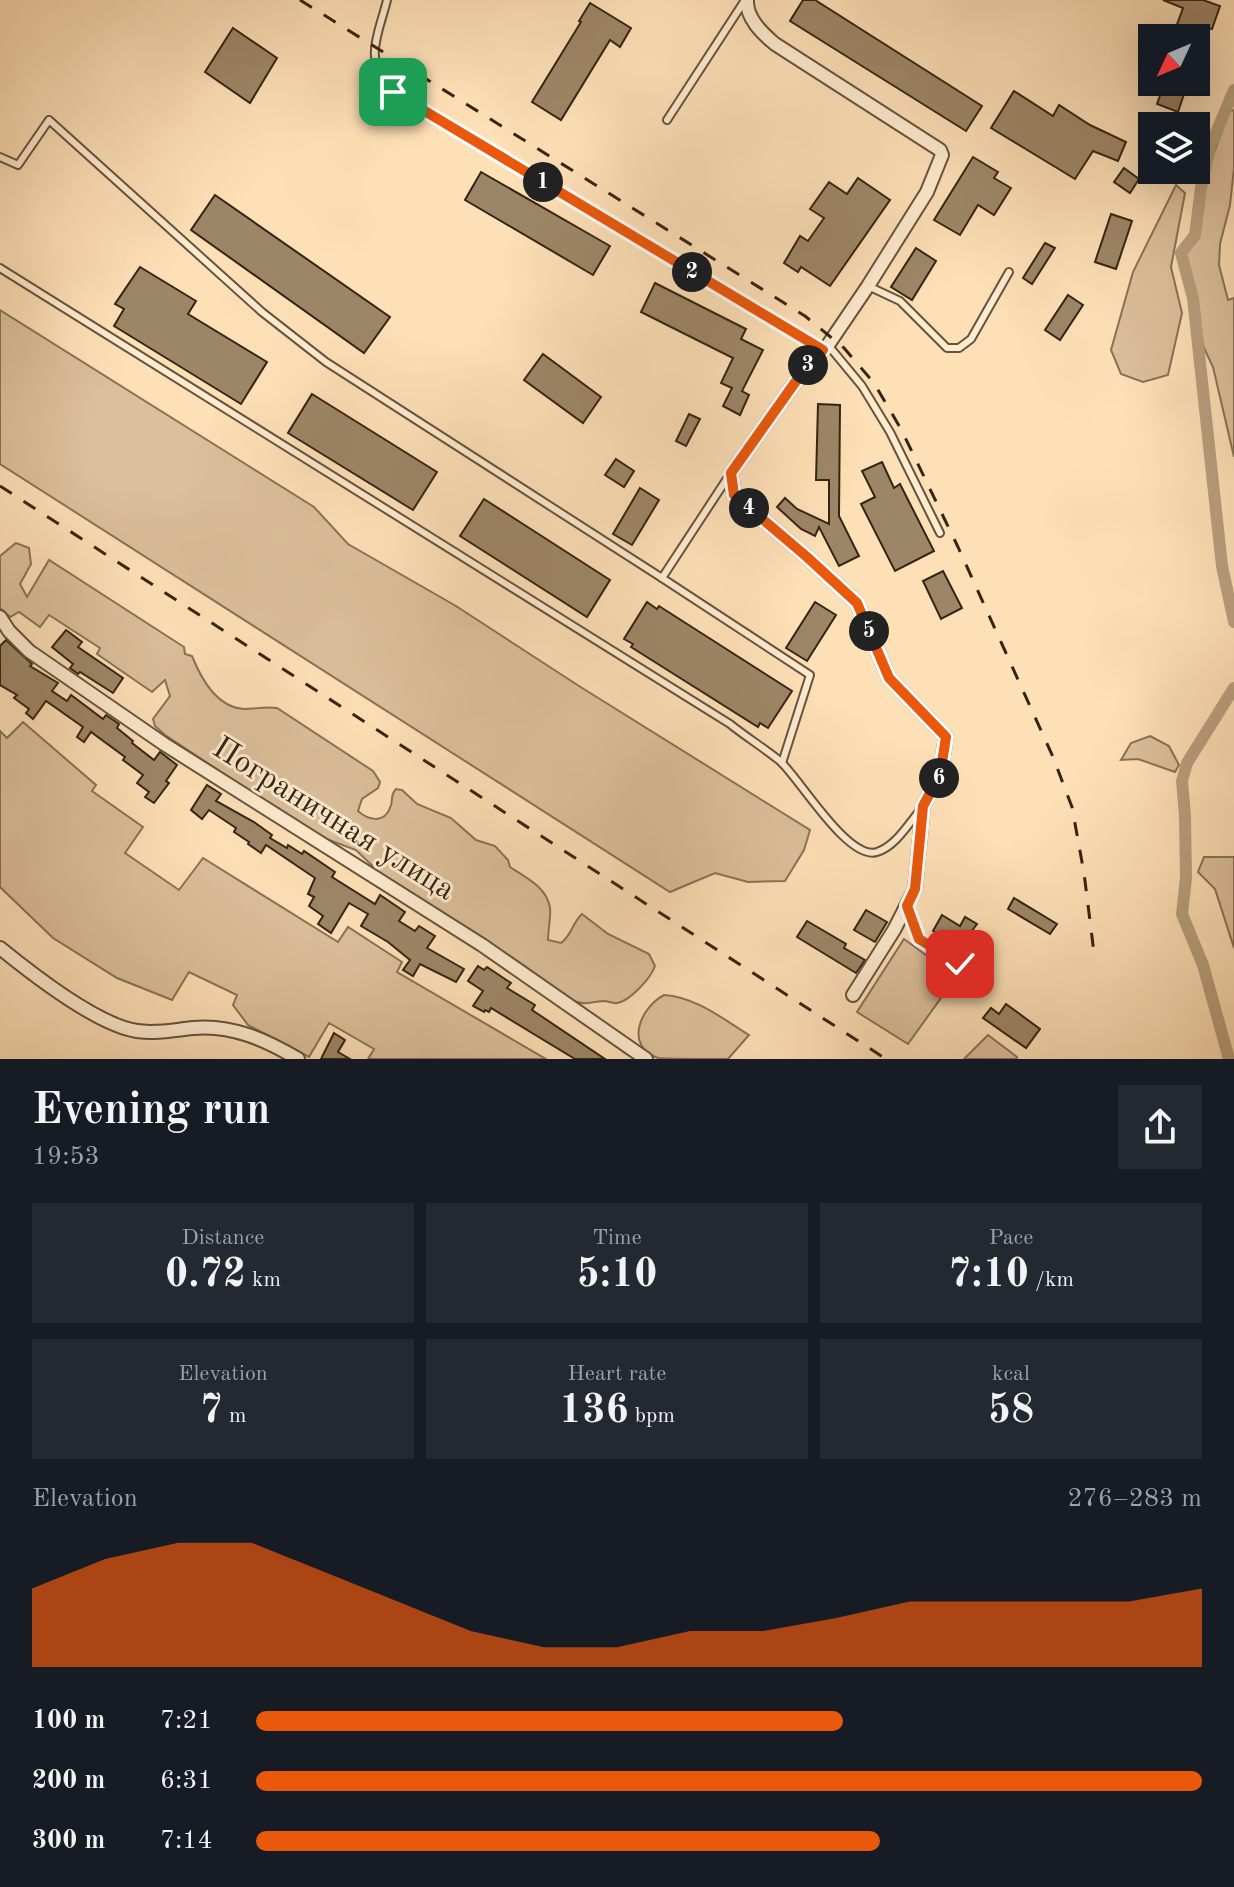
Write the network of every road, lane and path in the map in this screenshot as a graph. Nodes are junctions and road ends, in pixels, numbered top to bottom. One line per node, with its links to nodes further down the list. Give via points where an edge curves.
1 (387, 0): 8 (lane, via 373,58 387,87)
2 (746, 0): 3 (lane); 7 (street, via 760,31 775,44 940,150 927,192)
3 (667, 120)
4 (0, 157): 11 (lane, via 18,165 49,120 262,312 326,362)
5 (0, 268): 13 (lane, via 730,724)
6 (1009, 272): 7 (lane, via 971,339 959,348 947,348 900,301)
7 (868, 286): 8 (street)
8 (826, 348): 9 (street, via 806,367); 10 (lane, via 862,386)
9 (731, 473): 11 (lane); 14 (street, via 734,495 857,603 889,678 946,737 940,775)
10 (940, 533)
11 (662, 578): 13 (lane, via 810,675)
12 (0, 617): 20 (street, Пограничная улица, via 29,651 164,744 482,945)
13 (782, 763): 14 (lane, via 840,835 866,852 877,853 898,838)
14 (923, 806): 15 (street, via 915,889)
15 (907, 906): 17 (lane, via 919,939); 18 (street)
16 (0, 948): 19 (street, via 83,1007 135,1031 222,1028)
17 (960, 964)
18 (853, 995)
19 (298, 1059)
20 (646, 1059)

